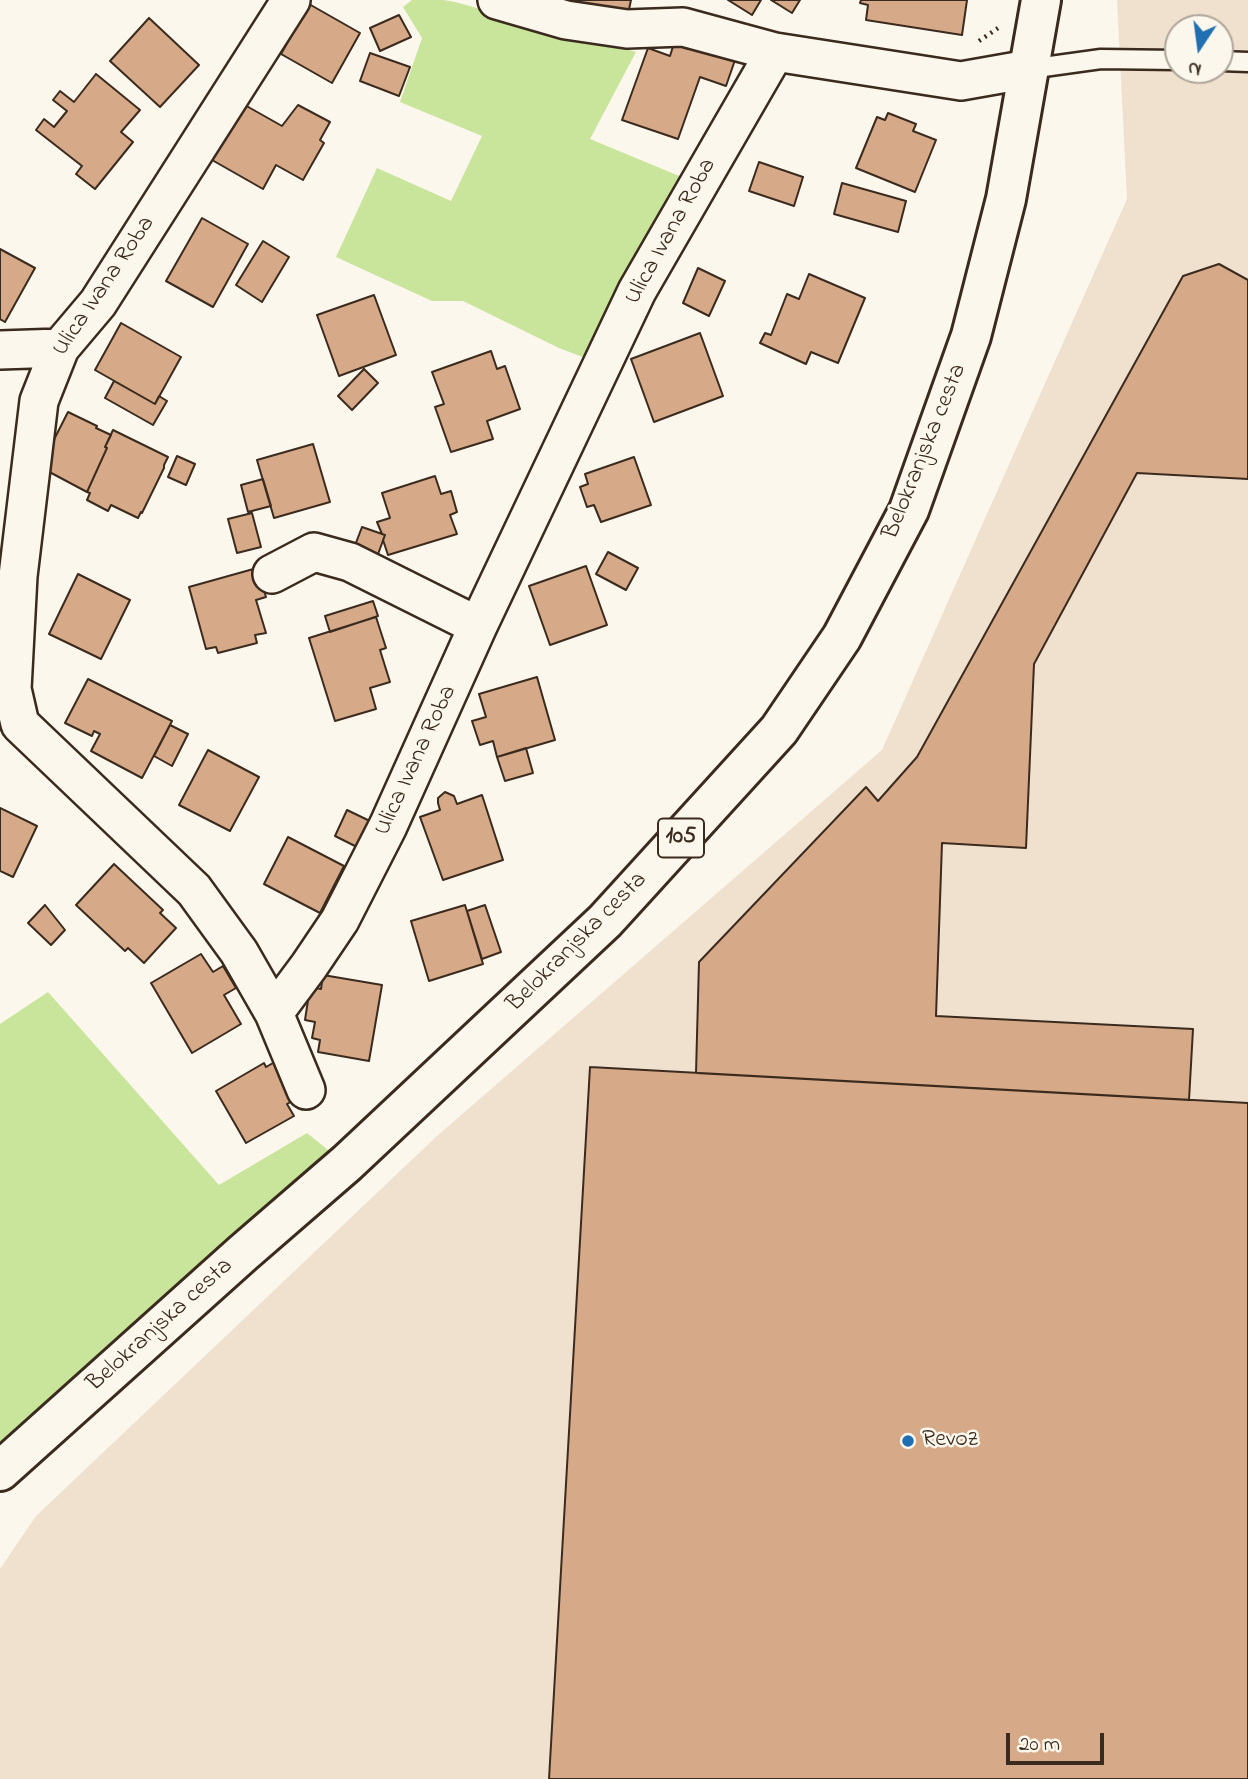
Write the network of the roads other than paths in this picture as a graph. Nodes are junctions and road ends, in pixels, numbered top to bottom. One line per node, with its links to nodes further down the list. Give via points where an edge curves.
1 (290, 0): 7 (street, Ulica Ivana Roba, via 98,303)
2 (497, 0): 4 (street, via 566,20 627,29 683,27)
3 (1041, 0): 6 (main road, Belokranjska cesta / 105)
4 (775, 52): 6 (street, via 961,81); 10 (street, Ulica Ivana Roba, via 637,291)
5 (1164, 60): 6 (lane, via 1101,60)
6 (1030, 69): 13 (main road, Belokranjska cesta / 105, via 1006,199 971,336 909,510 842,637 779,730 605,921 347,1163)
7 (60, 348): 8 (street); 11 (street, Ulica Ivana Roba, via 39,401 18,576 12,689 20,724 194,890 239,952)
8 (0, 351)
9 (272, 575): 10 (street, via 314,552 350,562)
10 (478, 626): 11 (street, Ulica Ivana Roba, via 388,826 340,920)
11 (274, 1013): 12 (street, Ulica Ivana Roba)
12 (306, 1090)
13 (0, 1471)

